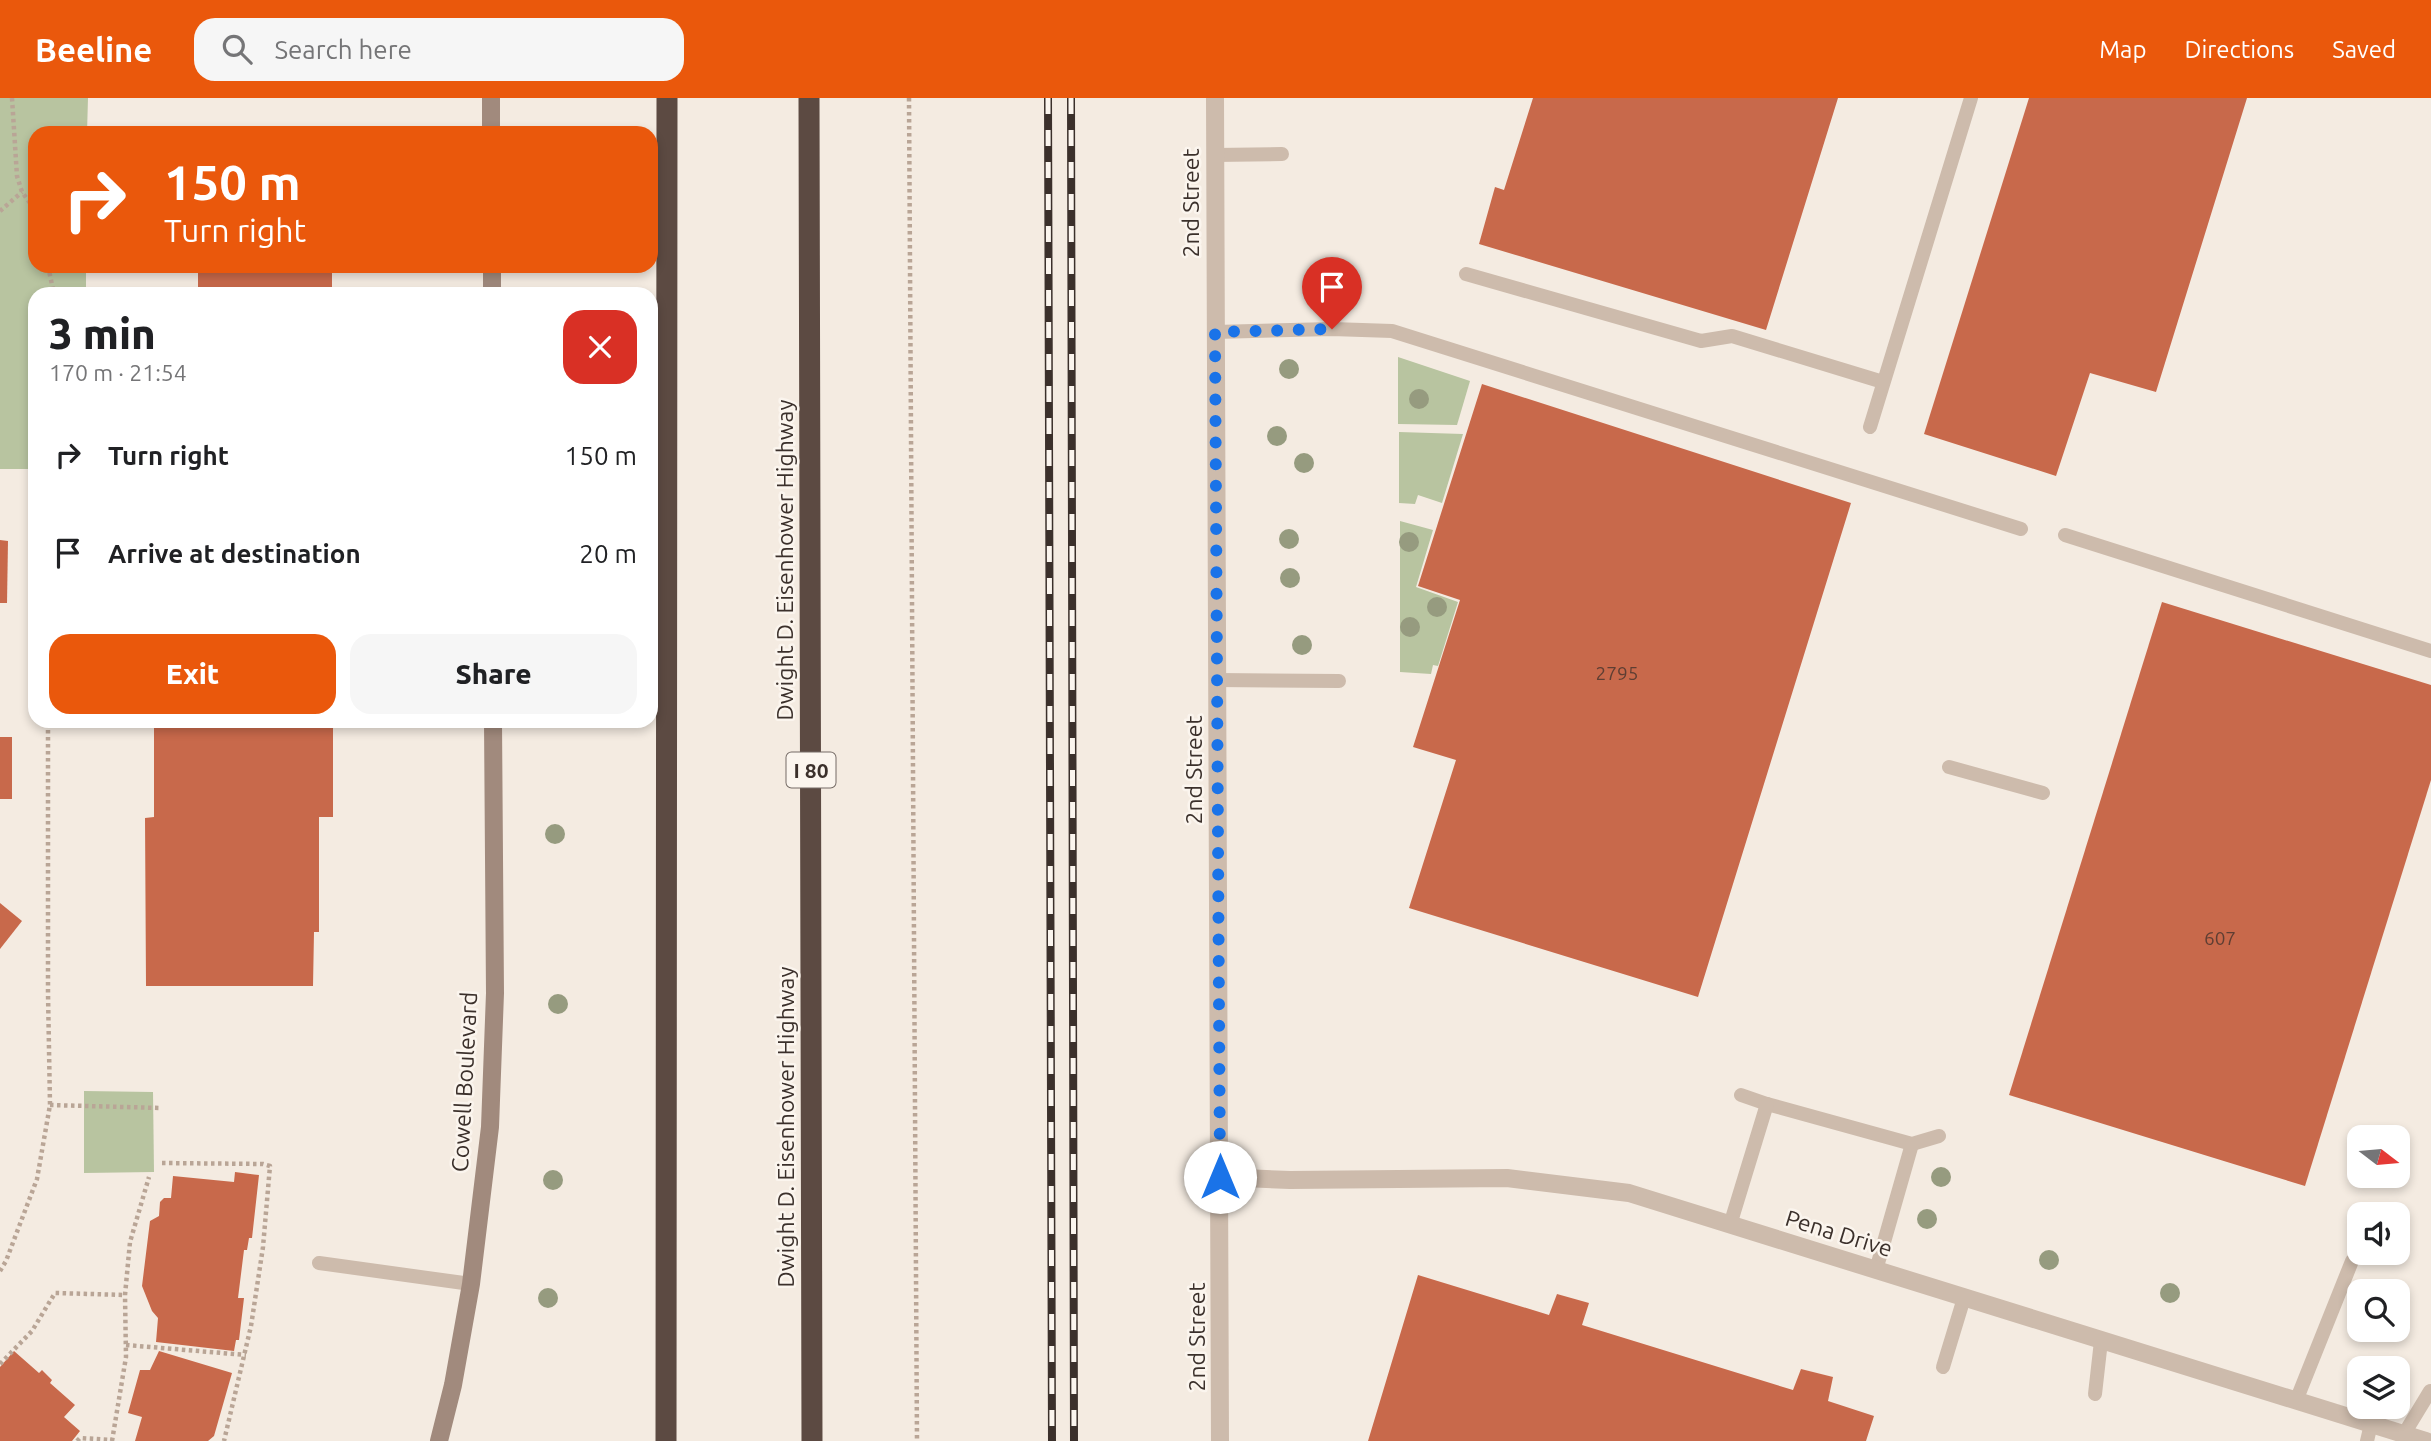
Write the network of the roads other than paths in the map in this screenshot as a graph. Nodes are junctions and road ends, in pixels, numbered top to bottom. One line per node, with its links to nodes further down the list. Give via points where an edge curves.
1 (491, 98): 6 (main road)
2 (667, 98): 40 (highway)
3 (809, 98): 41 (highway, Dwight D. Eisenhower Highway / I 80)
4 (1215, 98): 8 (street, 2nd Street)
5 (1971, 98): 11 (lane)
6 (491, 126)
7 (1282, 154): 8 (lane)
8 (1215, 155): 10 (street, 2nd Street)
9 (1466, 274): 11 (lane, via 1701,341 1732,336)
10 (1215, 332): 13 (lane, via 1392,331); 16 (street, 2nd Street)
11 (1884, 382): 12 (lane)
12 (1870, 427)
13 (2021, 529)
14 (2065, 535): 15 (lane)
15 (2431, 652)
16 (1217, 680): 17 (lane); 25 (street, 2nd Street)
17 (1339, 681)
18 (493, 728): 30 (main road, Cowell Boulevard, via 495,993 490,1127)
19 (1949, 767): 20 (lane)
20 (2043, 793)
21 (1741, 1095): 22 (lane)
22 (1767, 1104): 24 (lane); 26 (lane)
23 (1939, 1136): 24 (lane)
24 (1912, 1144): 29 (lane)
25 (1220, 1177): 26 (street, Pena Drive, via 1507,1178 1629,1193); 42 (street, 2nd Street)
26 (1730, 1225): 29 (street, Pena Drive)
27 (319, 1263): 30 (lane)
28 (2350, 1265): 36 (lane)
29 (1876, 1270): 31 (street, Pena Drive)
30 (471, 1284): 39 (main road, Cowell Boulevard)
31 (1964, 1298): 32 (street, Pena Drive); 33 (lane)
32 (2101, 1341): 35 (lane); 36 (street, Pena Drive)
33 (1943, 1367)
34 (2430, 1391): 38 (lane)
35 (2095, 1394)
36 (2296, 1401): 37 (street, Pena Drive)
37 (2369, 1432): 38 (street, Pena Drive)
38 (2404, 1434): 43 (street, Pena Drive)
39 (439, 1441)
40 (666, 1441)
41 (812, 1441)
42 (1220, 1441)
43 (2426, 1441)

